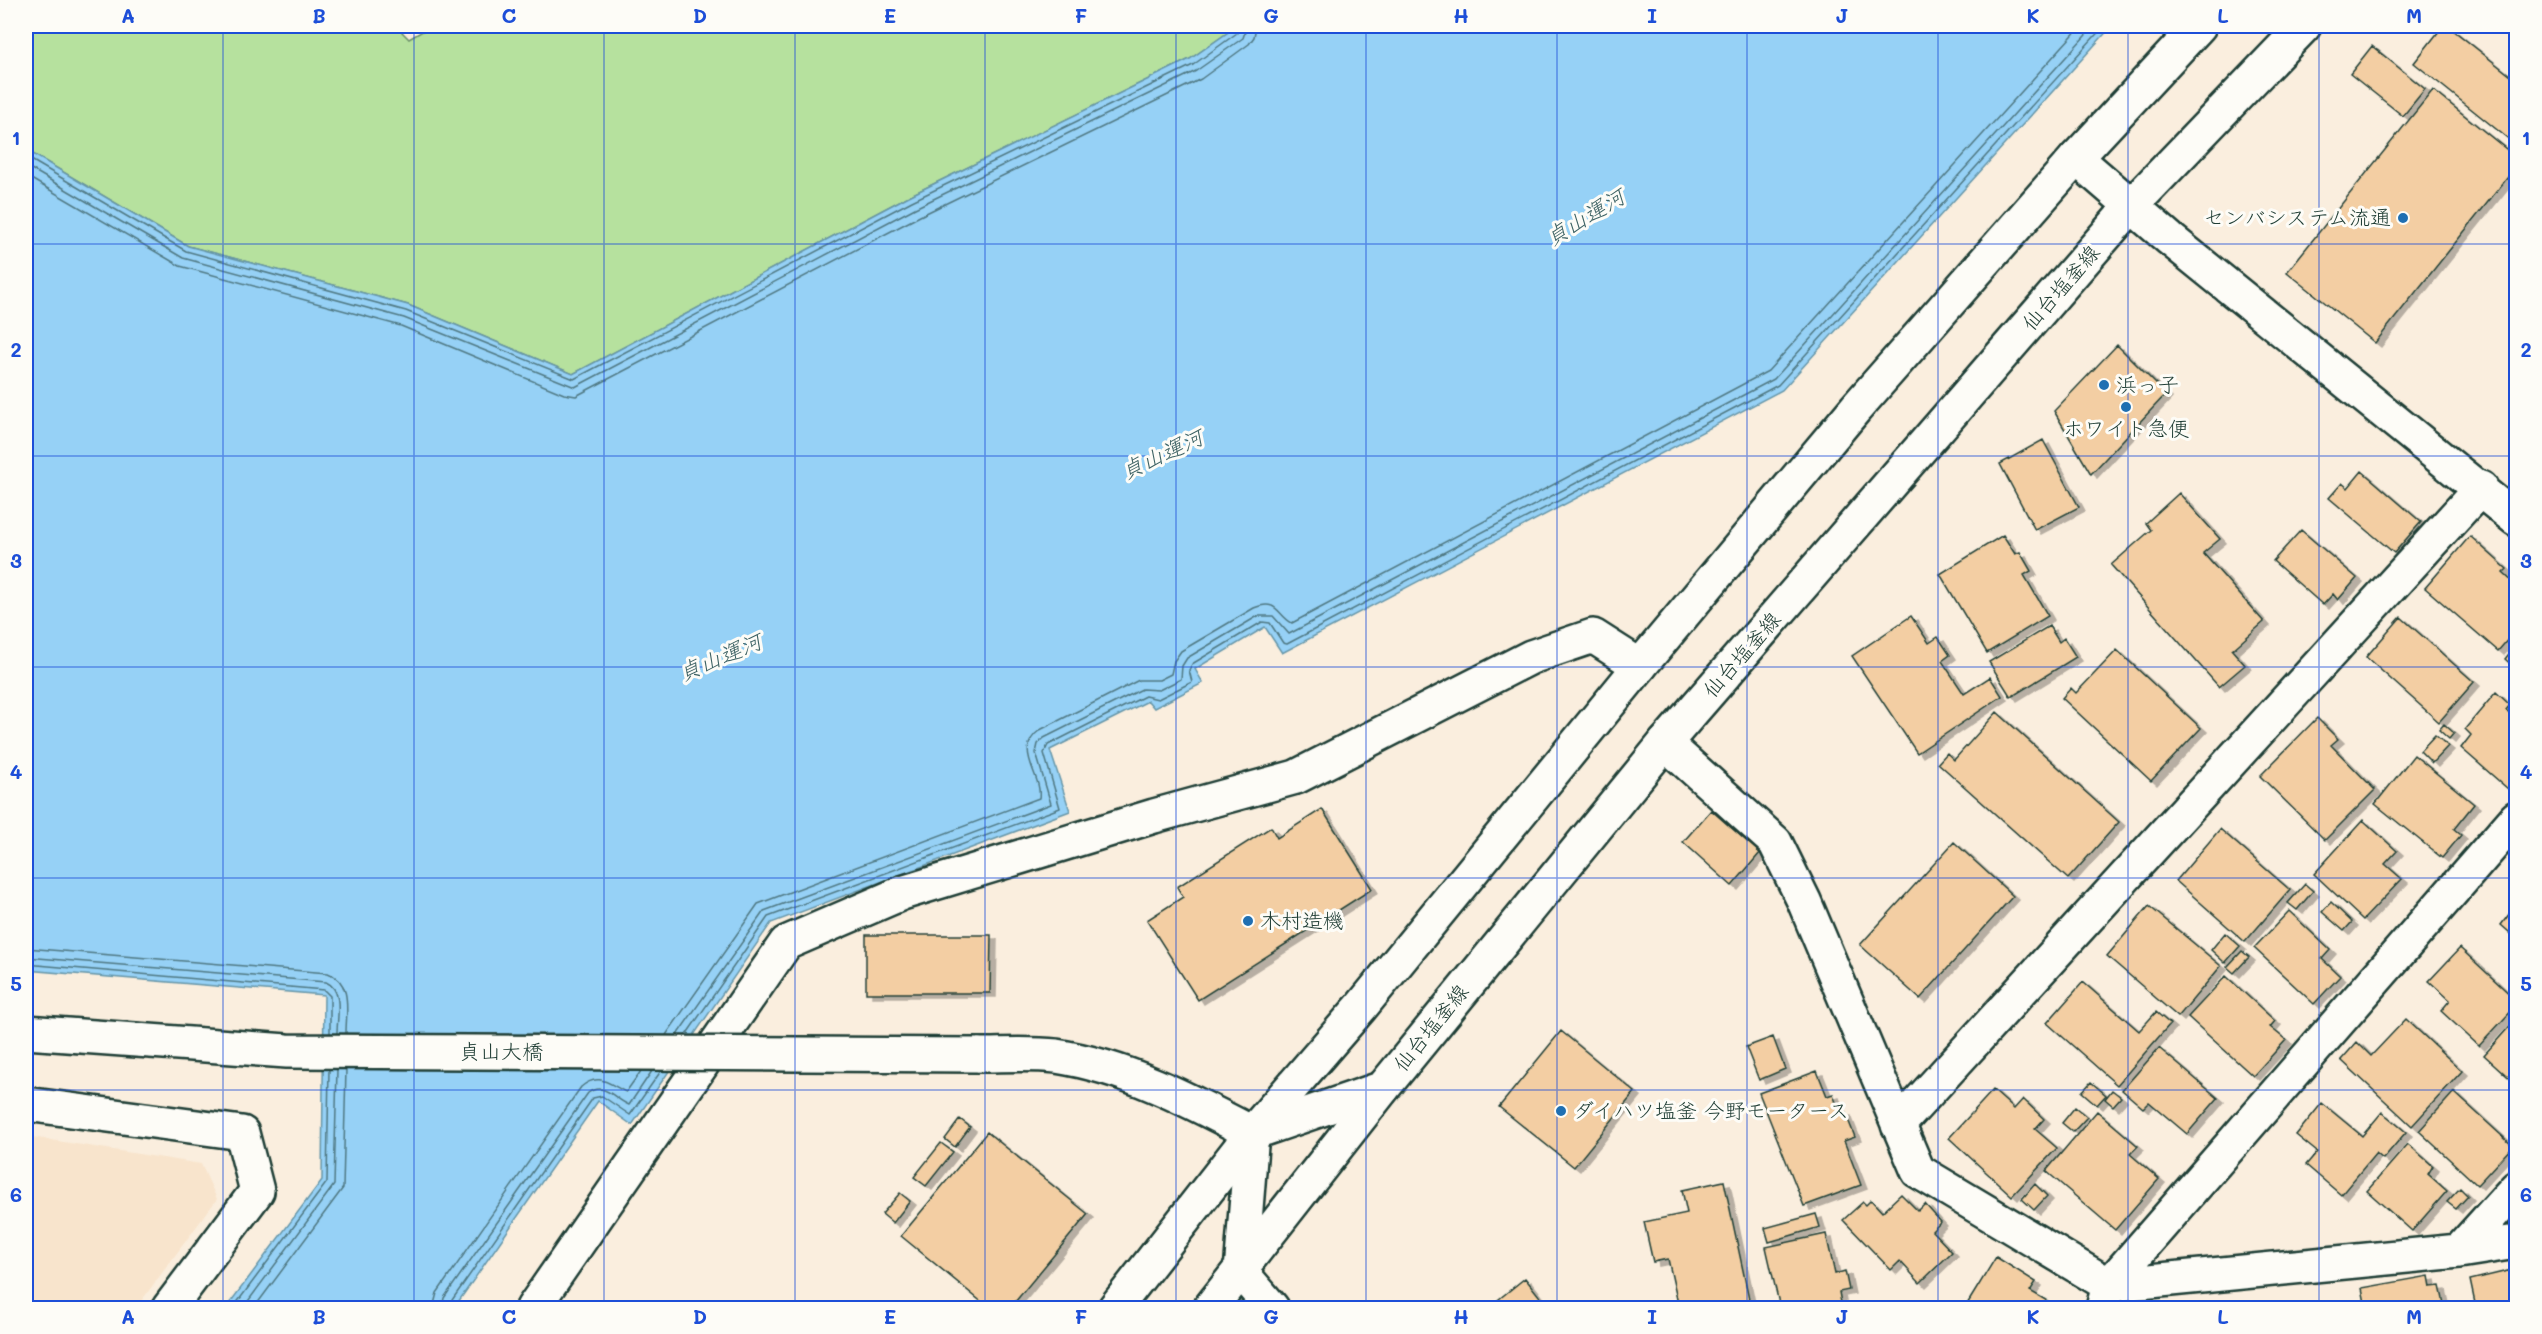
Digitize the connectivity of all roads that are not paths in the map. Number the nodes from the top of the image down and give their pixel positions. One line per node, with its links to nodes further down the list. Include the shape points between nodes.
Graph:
1 (2199, 26): 3 (street)
2 (2304, 26): 4 (street, 仙台塩釜線)
3 (2076, 158): 4 (street); 7 (street, via 1856,408)
4 (2132, 205): 5 (street); 8 (street, 仙台塩釜線)
5 (2481, 488): 6 (street); 13 (street)
6 (2517, 519)
7 (1640, 666): 14 (street, via 1361,1007); 21 (street, via 1593,636 1531,657 1296,777 902,892 786,943)
8 (1665, 743): 11 (street, 仙台塩釜線); 13 (street, via 1775,842 1804,901)
9 (2517, 818): 19 (street)
10 (26, 1032): 14 (street, 貞山大橋, bridge, via 287,1050 1055,1056 1159,1085)
11 (1383, 1088): 14 (street); 18 (street, 仙台塩釜線)
12 (26, 1104): 20 (street, via 242,1133 257,1191)
13 (1898, 1125): 19 (street, via 1918,1171)
14 (1252, 1133): 18 (street); 22 (street)
15 (2517, 1188): 17 (street)
16 (2517, 1242): 17 (street)
17 (2459, 1251): 19 (street)
18 (1241, 1272): 23 (street, 仙台塩釜線); 24 (street)
19 (2106, 1297)
20 (169, 1308)
21 (533, 1308)
22 (1115, 1308)
23 (1210, 1308)
24 (1272, 1308)

